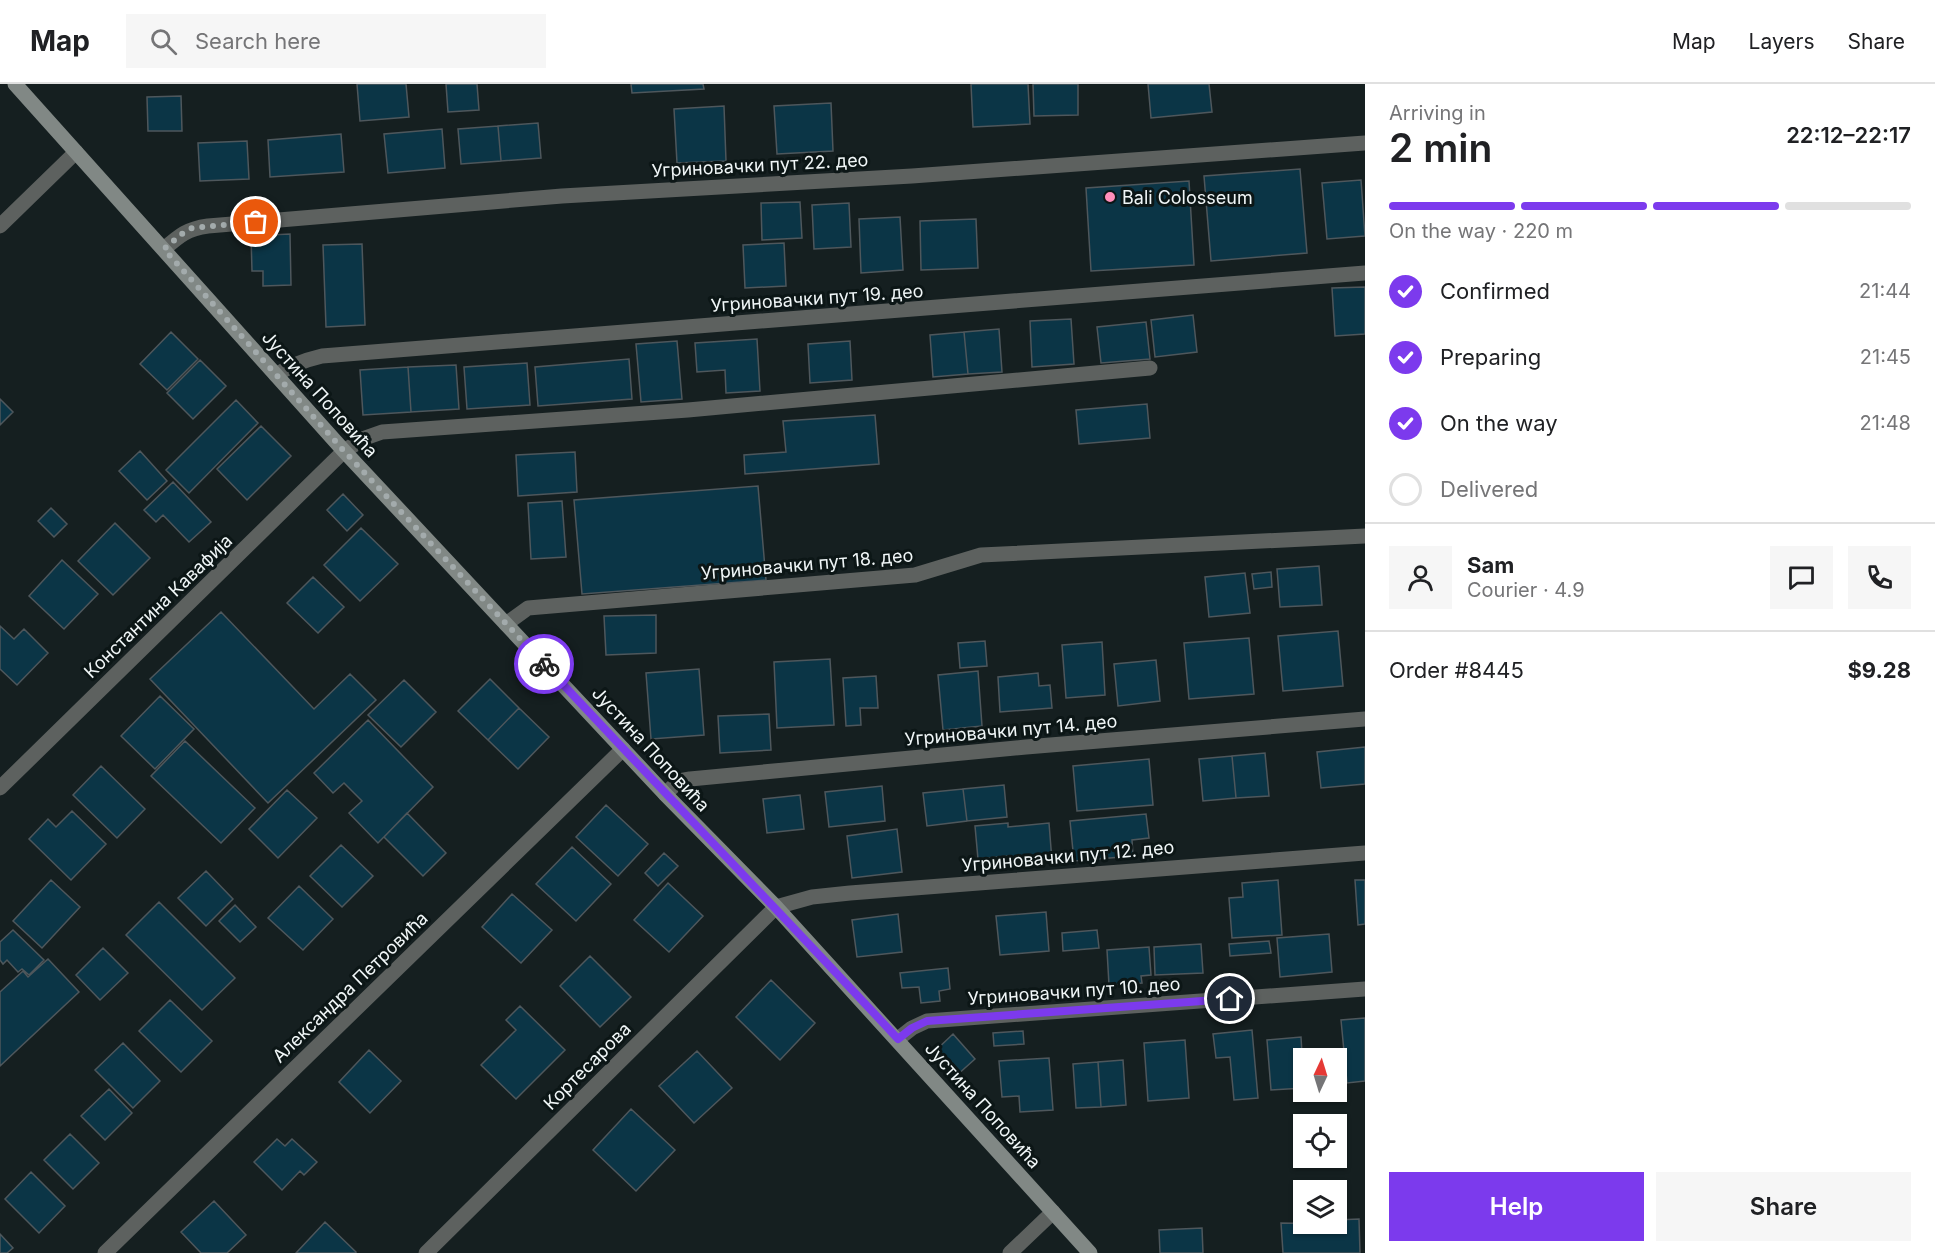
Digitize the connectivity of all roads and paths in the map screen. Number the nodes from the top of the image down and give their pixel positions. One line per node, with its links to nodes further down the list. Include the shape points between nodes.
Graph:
1 (20, 85): 3 (street, Јустина Поповића)
2 (1365, 143): 5 (street, Угриновачки пут 22. део, via 912,176 562,196 208,226 192,228)
3 (76, 152): 4 (street); 5 (street, Јустина Поповића)
4 (0, 226)
5 (164, 249): 8 (street, Јустина Поповића)
6 (1365, 273): 8 (street, Угриновачки пут 19. део, via 322,356 301,361)
7 (1150, 368): 9 (street, Константина Кавафија, via 699,409 382,432)
8 (276, 375): 9 (street, Јустина Поповића)
9 (344, 451): 11 (street, Јустина Поповића); 14 (street, Константина Кавафија)
10 (1365, 536): 11 (street, Угриновачки пут 18. део, via 981,555 915,576 528,608)
11 (506, 624): 13 (street, Јустина Поповића)
12 (1365, 719): 15 (street, Угриновачки пут 14. део, via 690,779 679,781)
13 (623, 749): 15 (street, Јустина Поповића); 21 (street, Александра Петровића)
14 (0, 788)
15 (665, 794): 17 (street, Јустина Поповића)
16 (1365, 853): 17 (street, Угриновачки пут 12. део, via 850,893 812,897)
17 (776, 907): 19 (street, Јустина Поповића); 22 (street, Кортесарова)
18 (1365, 990): 19 (street, Угриновачки пут 10. део, via 927,1021)
19 (898, 1039): 20 (street, Јустина Поповића)
20 (1053, 1212): 23 (street); 24 (street, Јустина Поповића)
21 (105, 1253)
22 (426, 1253)
23 (1010, 1253)
24 (1089, 1253)

